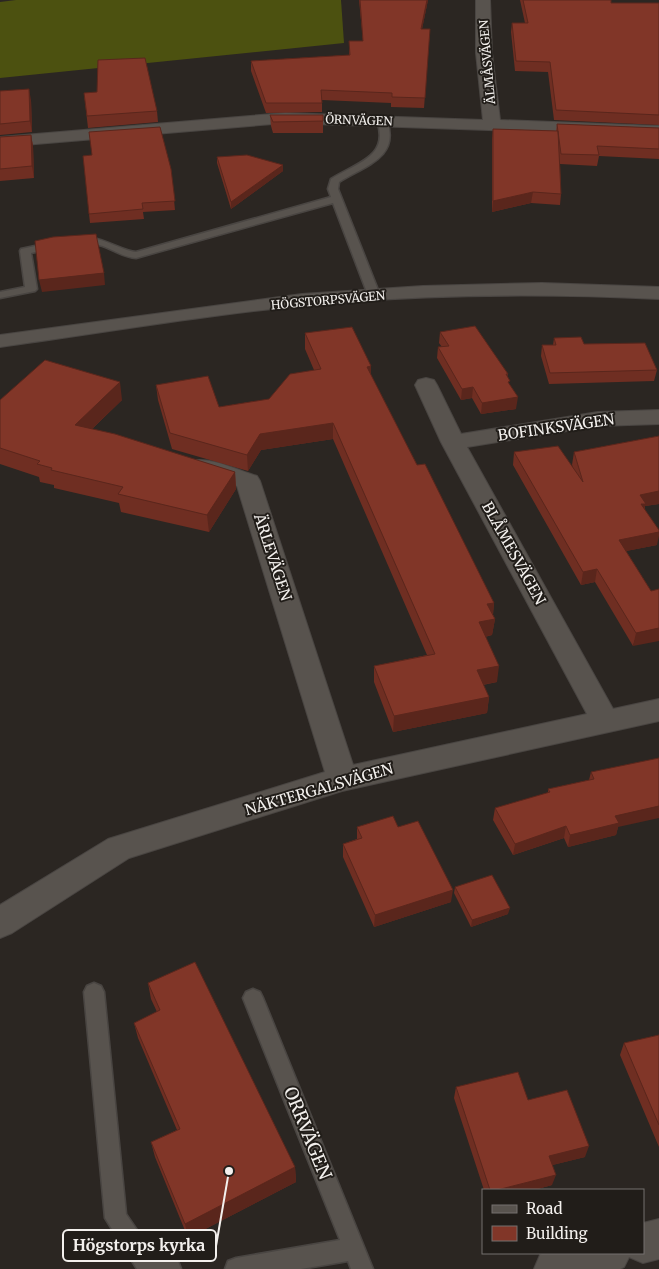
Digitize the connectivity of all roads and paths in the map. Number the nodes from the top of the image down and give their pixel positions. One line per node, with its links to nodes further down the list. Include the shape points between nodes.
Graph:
1 (483, 0): 3 (street, ÄLMÅSVÄGEN, via 484,53)
2 (382, 121): 3 (street, ÖRNVÄGEN); 5 (street, ÖRNVÄGEN, via 285,118); 6 (lane, via 387,138 385,148 375,158 334,181)
3 (492, 125): 4 (street, ÖRNVÄGEN)
4 (659, 131)
5 (0, 142)
6 (337, 199): 8 (lane, via 136,254 124,255 100,242 69,242 25,251 31,289); 9 (lane)
7 (659, 293): 9 (street, HÖGSTORPSVÄGEN, via 522,290)
8 (0, 295)
9 (374, 295): 10 (street, HÖGSTORPSVÄGEN, via 154,319)
10 (0, 341)
11 (426, 385): 13 (street, BLÅMESVÄGEN)
12 (659, 417): 13 (street, BOFINKSVÄGEN, via 598,419)
13 (453, 442): 16 (street, BLÅMESVÄGEN)
14 (175, 459): 17 (street, ÄRLEVÄGEN, via 248,481)
15 (659, 710): 16 (street, NÄKTERGALSVÄGEN)
16 (605, 720): 17 (street, NÄKTERGALSVÄGEN)
17 (342, 779): 18 (street, NÄKTERGALSVÄGEN, via 119,848)
18 (0, 923)
19 (94, 992): 25 (lane, via 116,1218 145,1261)
20 (253, 998): 24 (lane, ORRVÄGEN)
21 (659, 1239): 22 (street)
22 (644, 1244)
23 (606, 1254): 27 (street)
24 (358, 1259): 26 (lane)
25 (170, 1269)
26 (236, 1269)
27 (554, 1269)

